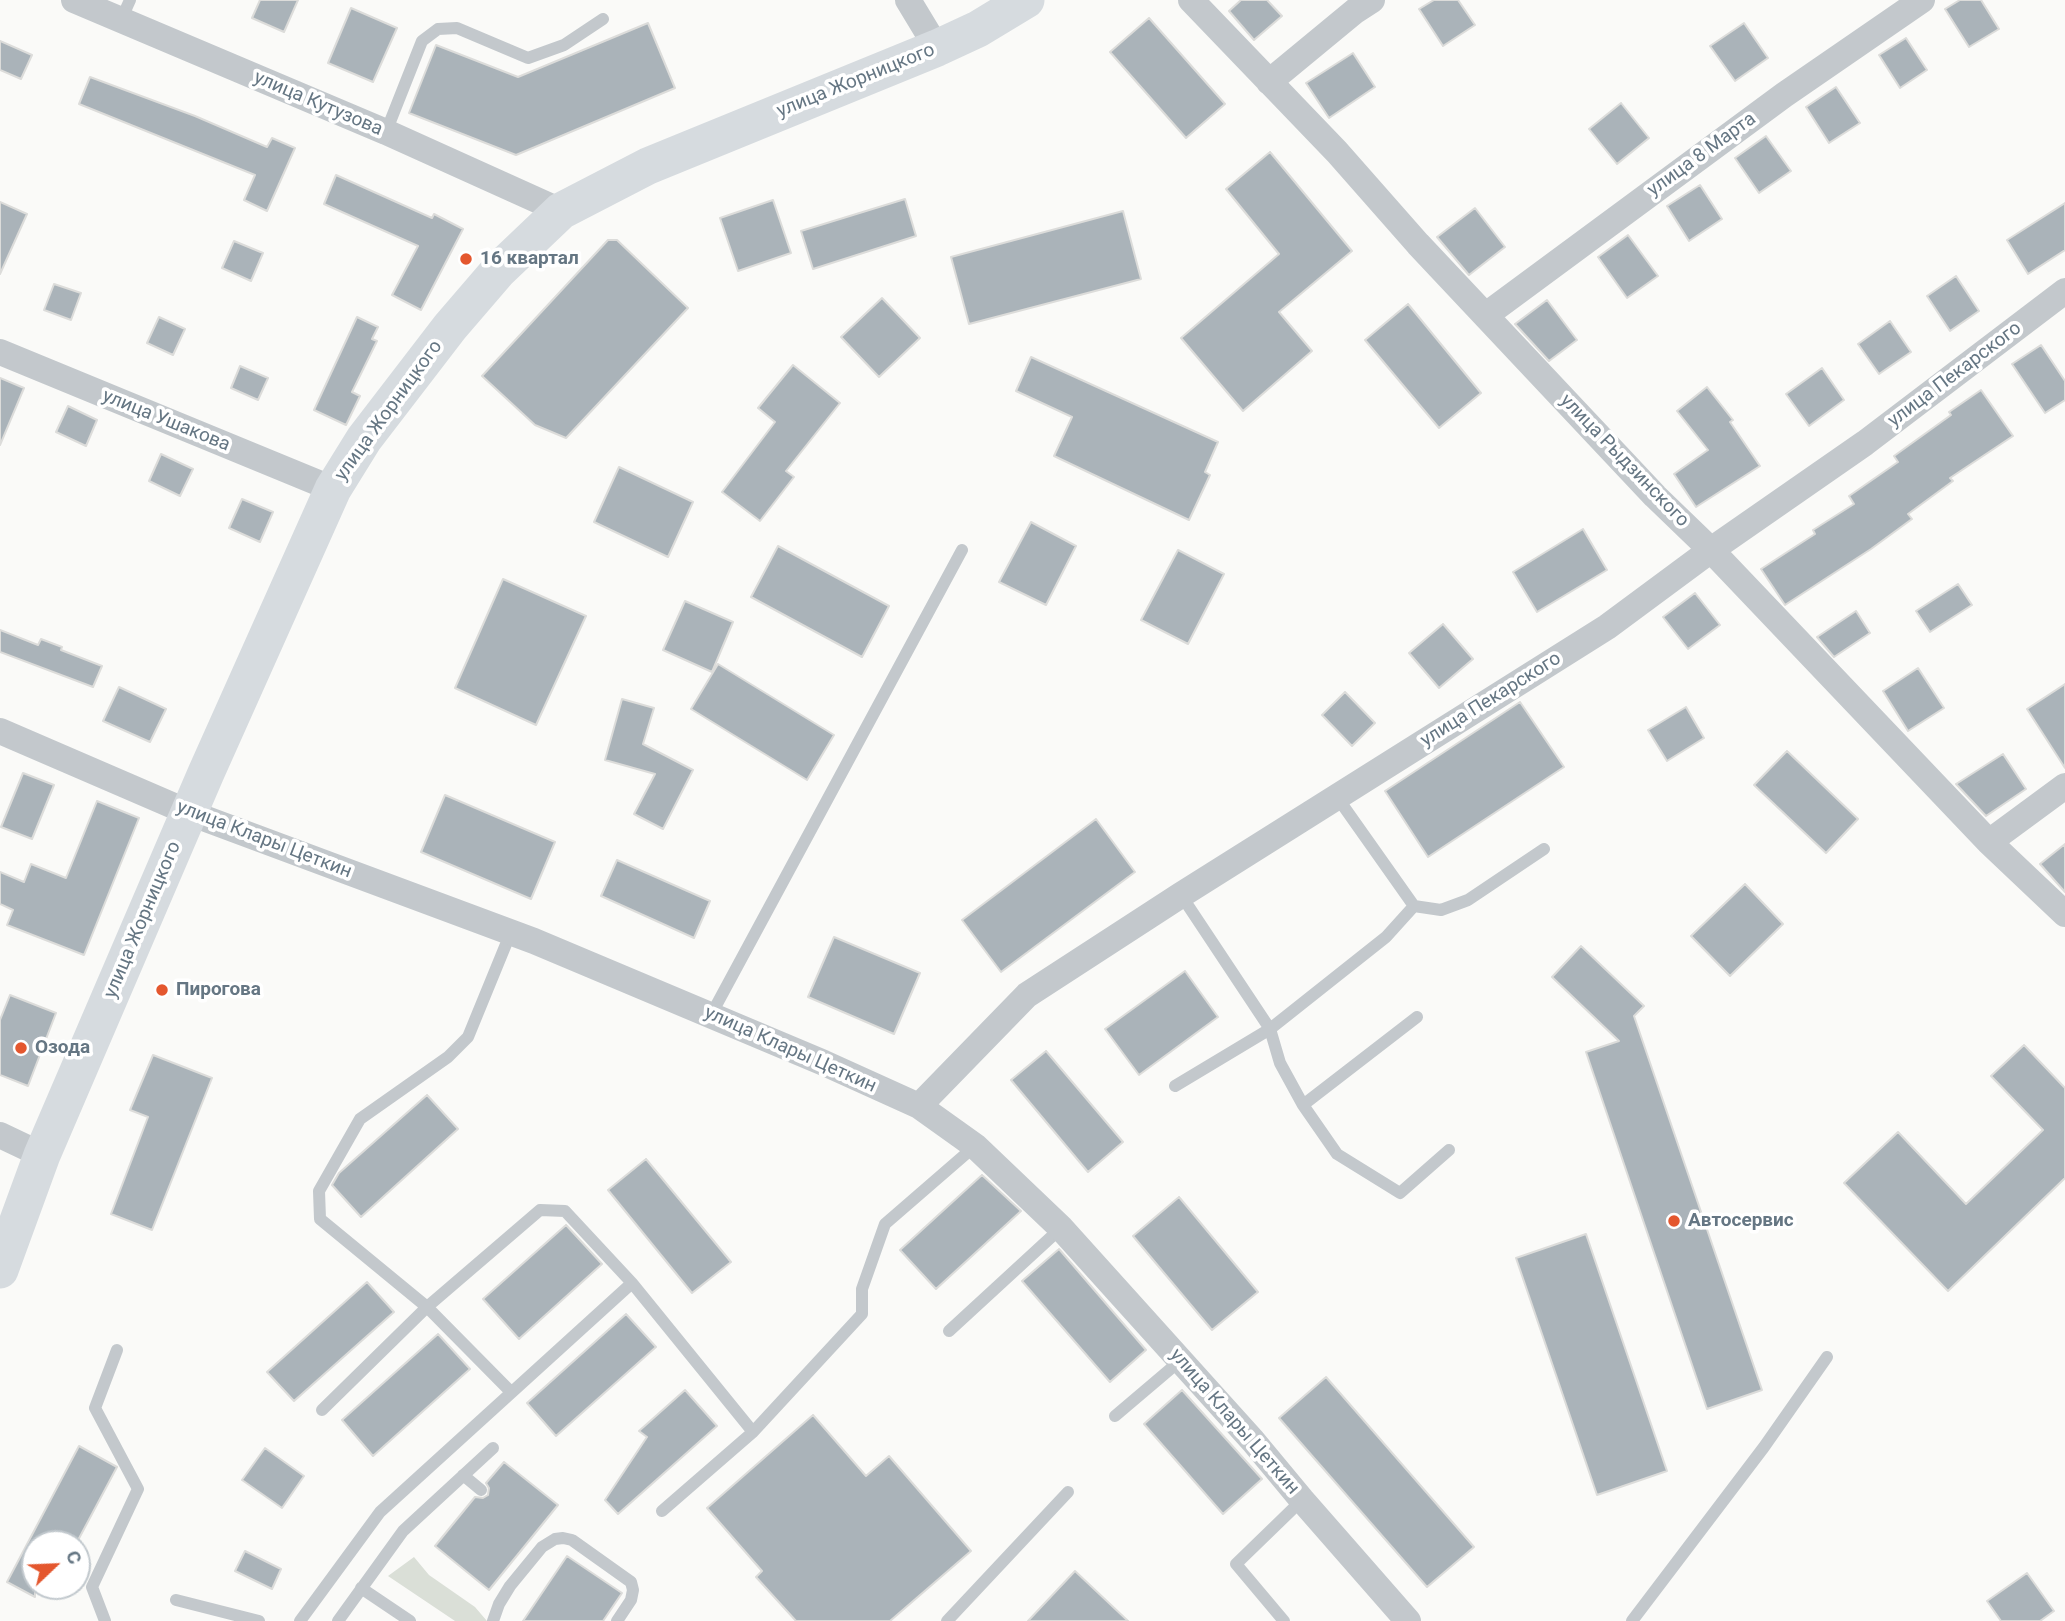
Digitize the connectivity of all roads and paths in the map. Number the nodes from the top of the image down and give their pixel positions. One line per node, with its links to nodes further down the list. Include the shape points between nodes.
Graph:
1 (74, 0): 7 (street, улица Кутузова)
2 (908, 0): 9 (street)
3 (1026, 0): 9 (main road, улица Жорницкого)
4 (1191, 0): 10 (street, улица Рыдзинского)
5 (1372, 0): 10 (street)
6 (1922, 0): 14 (street, улица 8 Марта, via 1784,95)
7 (125, 10): 11 (street, улица Кутузова)
8 (603, 19): 11 (lane, via 564,45 528,58 457,28 438,29 422,41)
9 (937, 48): 12 (main road, улица Жорницкого, via 648,166)
10 (1269, 82): 14 (street, улица Рыдзинского)
11 (386, 132): 12 (street, улица Кутузова)
12 (561, 211): 16 (main road, улица Жорницкого, via 499,270 450,327 364,439)
13 (2065, 291): 18 (street, улица Пекарского, via 1865,443)
14 (1486, 314): 18 (street, улица Рыдзинского)
15 (0, 352): 16 (street, улица Ушакова)
16 (333, 489): 22 (main road, улица Жорницкого)
17 (962, 550): 29 (lane)
18 (1711, 550): 21 (street, улица Пекарского, via 1607,627); 23 (street, улица Рыдзинского)
19 (0, 732): 22 (street, улица Клары Цеткин)
20 (2065, 786): 23 (street)
21 (1338, 797): 25 (street, улица Пекарского); 26 (lane)
22 (190, 813): 28 (street, улица Клары Цеткин); 38 (main road, улица Жорницкого)
23 (1989, 842): 27 (street, улица Рыдзинского)
24 (1544, 849): 26 (lane, via 1468,900 1441,910)
25 (1181, 895): 31 (lane); 34 (street, улица Пекарского, via 1027,995)
26 (1414, 906): 31 (lane, via 1386,937)
27 (2065, 914)
28 (511, 932): 29 (street, улица Клары Цеткин); 42 (lane, via 468,1037 448,1057 360,1119 319,1191 320,1219)
29 (711, 1015): 34 (street, улица Клары Цеткин)
30 (1417, 1017): 33 (lane)
31 (1270, 1029): 32 (lane); 33 (lane, via 1280,1063)
32 (1175, 1086)
33 (1303, 1104): 37 (lane, via 1338,1154 1400,1193)
34 (919, 1106): 36 (street, улица Клары Цеткин)
35 (0, 1135): 38 (street)
36 (975, 1146): 39 (street, улица Клары Цеткин); 50 (lane, via 885,1224 862,1289 862,1314)
37 (1449, 1150)
38 (42, 1155): 40 (main road, улица Жорницкого)
39 (1060, 1228): 43 (lane); 46 (street, улица Клары Цеткин)
40 (0, 1270)
41 (632, 1283): 42 (lane, via 565,1211 540,1210); 47 (lane); 50 (lane)
42 (427, 1307): 47 (lane); 48 (lane)
43 (949, 1331)
44 (117, 1350): 59 (lane, via 95,1408 138,1489 92,1587)
45 (1827, 1357): 69 (lane)
46 (1181, 1360): 49 (lane); 55 (street, улица Клары Цеткин)
47 (510, 1392): 61 (lane, via 380,1512)
48 (322, 1410)
49 (1115, 1416)
50 (753, 1432): 56 (lane)
51 (494, 1448): 52 (lane)
52 (463, 1475): 53 (lane); 57 (lane, via 402,1531)
53 (481, 1490)
54 (1068, 1492): 66 (lane)
55 (1302, 1500): 67 (lane, via 1236,1564); 68 (street, улица Клары Цеткин)
56 (662, 1511)
57 (361, 1588): 62 (lane); 63 (lane)
58 (176, 1600): 60 (lane)
59 (105, 1621)
60 (259, 1621)
61 (300, 1621)
62 (338, 1621)
63 (410, 1621)
64 (493, 1621): 65 (lane, via 510,1586 542,1546 563,1538 631,1581 631,1600)
65 (617, 1621)
66 (947, 1621)
67 (1284, 1621)
68 (1408, 1621)
69 (1632, 1621)

